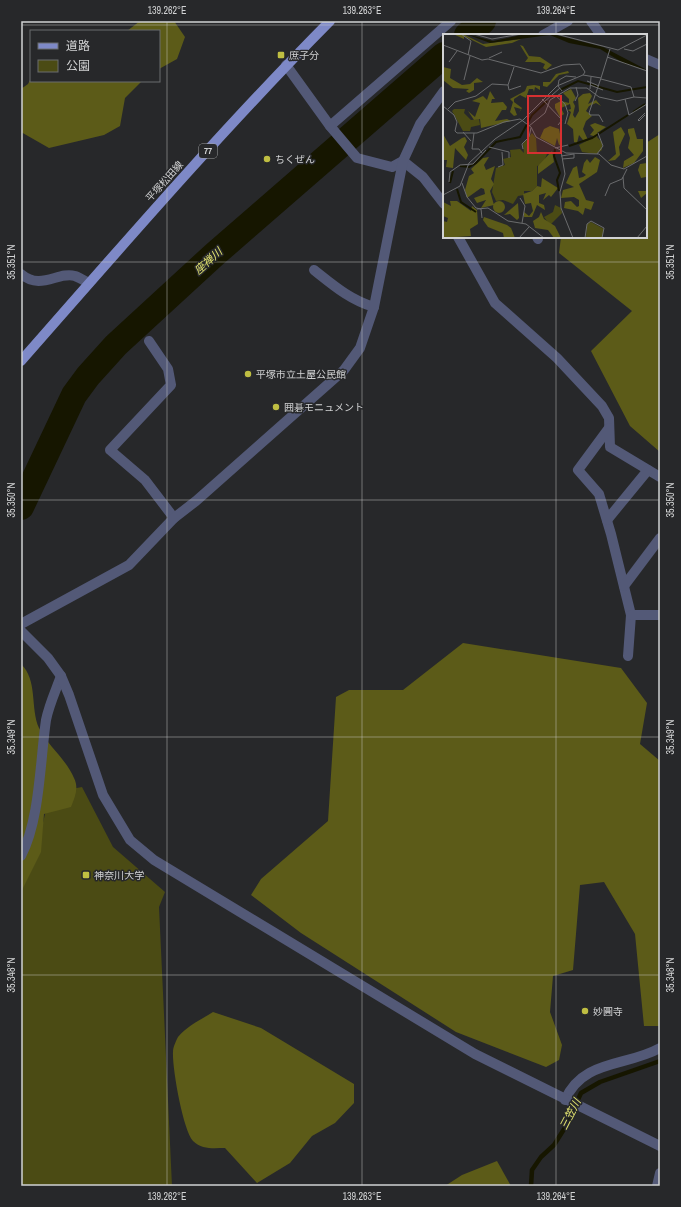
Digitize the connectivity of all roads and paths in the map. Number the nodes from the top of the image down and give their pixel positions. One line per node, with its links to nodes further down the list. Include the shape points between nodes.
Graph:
1 (330, 21): 8 (main road, 平塚松田線 / 77)
2 (450, 21): 11 (street)
3 (568, 21): 5 (street)
4 (591, 21): 6 (street)
5 (545, 34)
6 (600, 34)
7 (647, 59): 9 (street)
8 (286, 65): 11 (street); 17 (main road, 平塚松田線 / 77)
9 (660, 65)
10 (443, 92): 12 (street, via 420,124)
11 (331, 128): 12 (street, via 361,160 392,167)
12 (403, 161): 13 (street, via 423,177); 18 (street)
13 (443, 203)
14 (459, 238): 21 (street, via 495,303 557,358 602,406 609,418)
15 (314, 270): 18 (street, via 348,296)
16 (21, 274): 17 (street, via 27,279 38,281 74,276)
17 (89, 283): 20 (main road, 平塚松田線 / 77)
18 (374, 307): 24 (street, via 360,348 344,370)
19 (149, 341): 24 (street, via 168,369 171,385 110,450 145,480)
20 (21, 361)
21 (609, 428): 22 (street, via 610,447); 25 (street, via 578,470 599,494)
22 (648, 470): 23 (street); 25 (street)
23 (660, 477)
24 (174, 518): 30 (street, via 129,565)
25 (607, 520): 27 (street)
26 (660, 538): 27 (street)
27 (624, 586): 28 (street)
28 (631, 615): 29 (street); 32 (street)
29 (660, 615)
30 (21, 624)
31 (21, 631): 33 (street, via 48,658)
32 (628, 656)
33 (61, 676): 34 (street, via 47,718 35,805 27,844); 36 (street, via 103,795 130,840 154,860 297,948 475,1054)
34 (21, 856)
35 (660, 1048): 36 (street, via 584,1075 569,1091)
36 (565, 1100): 37 (street)
37 (660, 1146)
38 (660, 1173): 39 (street)
39 (657, 1186)

